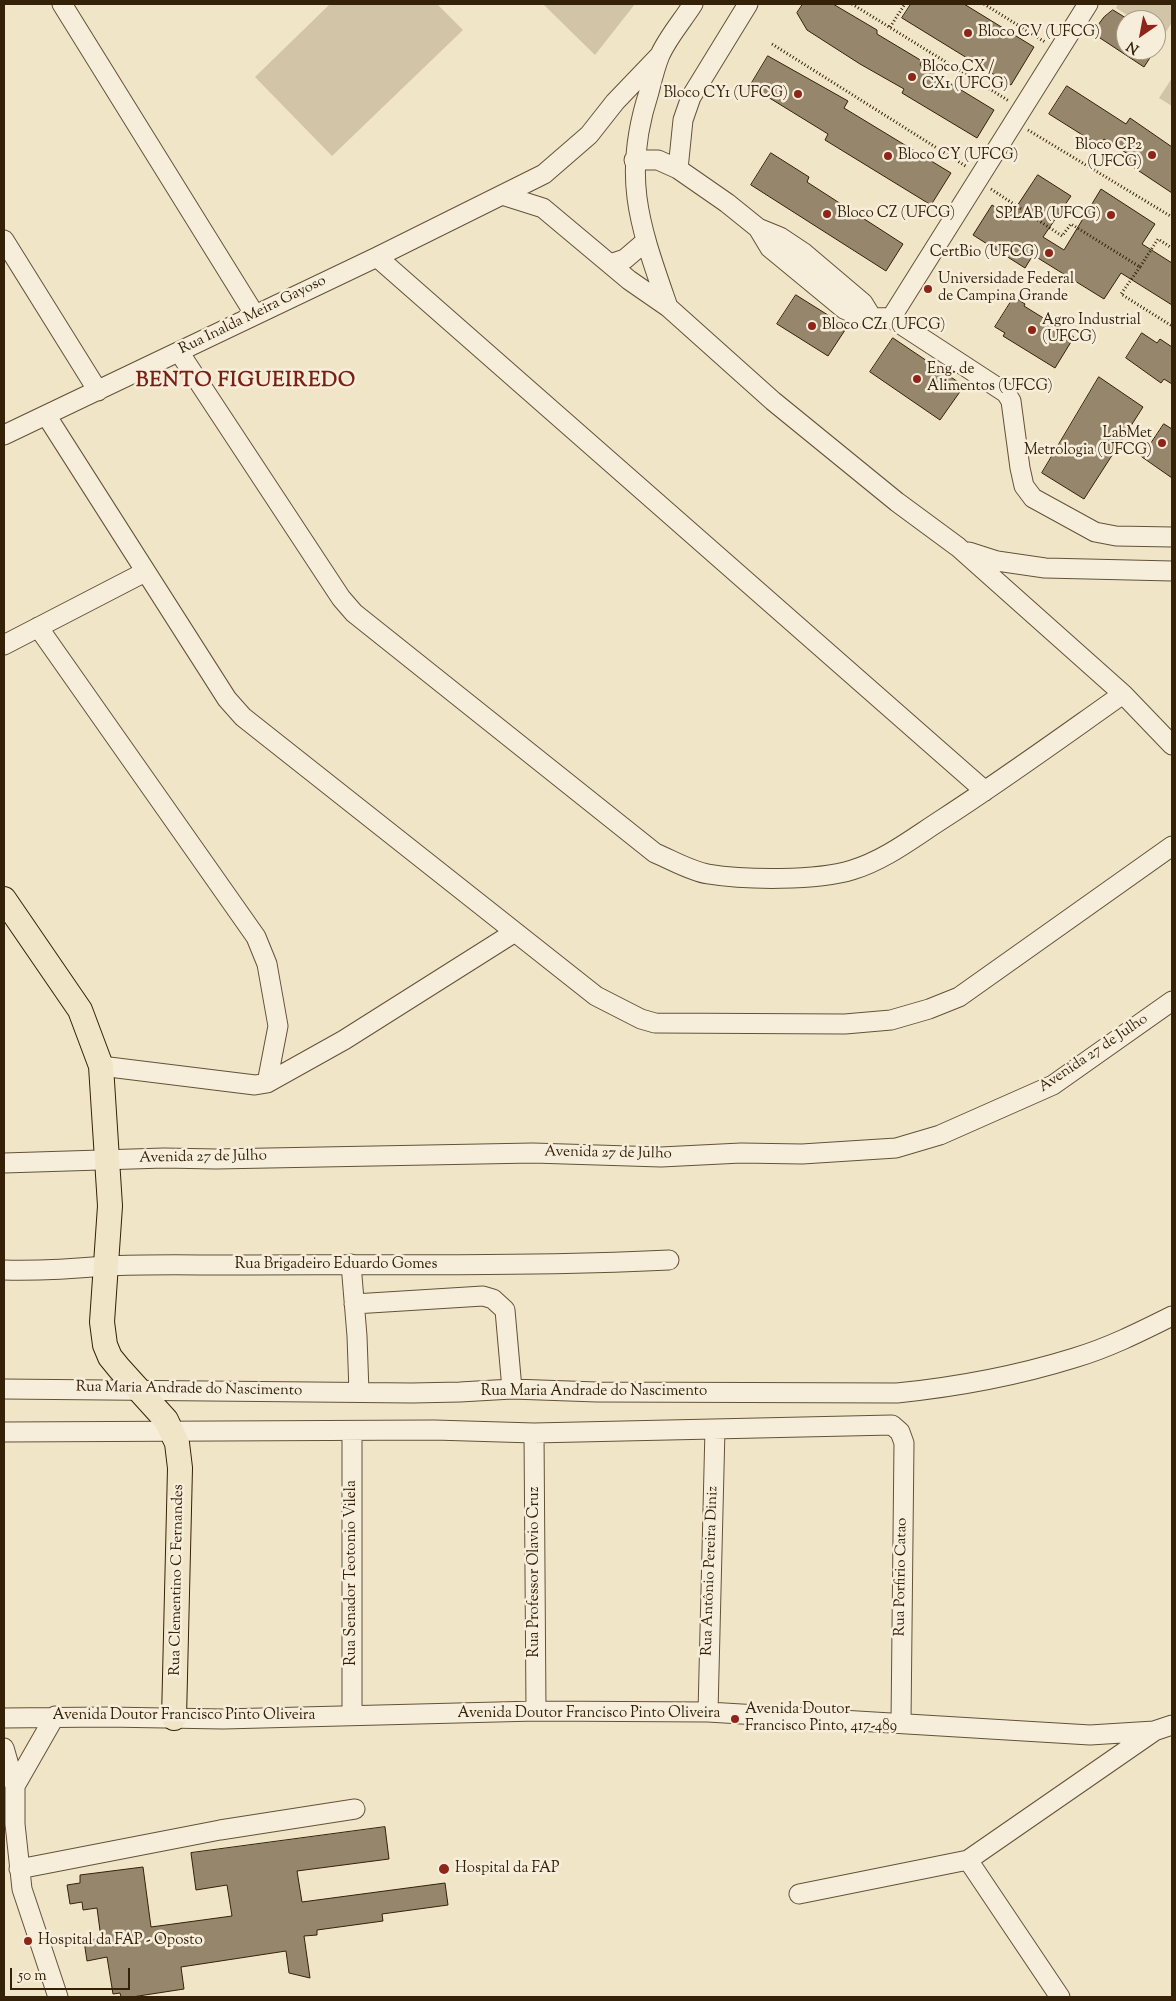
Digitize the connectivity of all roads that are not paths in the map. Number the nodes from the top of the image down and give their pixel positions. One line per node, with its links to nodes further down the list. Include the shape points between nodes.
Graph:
1 (62, 4): 18 (street)
2 (693, 4): 5 (street)
3 (748, 4): 9 (street, via 691,97 683,120)
4 (1088, 4): 19 (street)
5 (660, 55): 6 (street, Rua Inalda Meira Gayoso); 7 (street)
6 (615, 102): 7 (street, via 626,104); 10 (street, Rua Inalda Meira Gayoso, via 589,135)
7 (640, 118): 8 (street)
8 (634, 160): 9 (street, via 658,160); 14 (street, via 634,183)
9 (678, 168): 19 (street, via 758,228 770,248 844,309 862,317)
10 (544, 174): 11 (street, Rua Inalda Meira Gayoso); 12 (street)
11 (502, 195): 12 (street); 15 (street, Rua Inalda Meira Gayoso)
12 (543, 208): 16 (street)
13 (4, 240): 21 (street)
14 (646, 241): 16 (street, via 625,259); 17 (street)
15 (378, 256): 18 (street, Rua Inalda Meira Gayoso); 32 (street)
16 (610, 264): 17 (street)
17 (668, 307): 25 (street, via 773,402)
18 (256, 315): 20 (street, Rua Inalda Meira Gayoso)
19 (891, 318): 24 (street, via 1006,393 1011,401 1024,486 1032,498 1095,532 1116,536)
20 (178, 352): 21 (street, Rua Inalda Meira Gayoso); 32 (street, via 354,613 655,853 707,874 784,878 829,875 852,870 888,854)
21 (98, 391): 22 (street, Rua Inalda Meira Gayoso)
22 (46, 415): 23 (street, Rua Inalda Meira Gayoso); 27 (street)
23 (4, 435)
24 (1172, 537)
25 (958, 547): 26 (street, via 977,556 1045,568); 30 (street)
26 (1172, 571)
27 (145, 572): 28 (street); 35 (street, via 227,699 243,717)
28 (38, 627): 29 (street); 38 (street, via 256,937 267,964 278,1026)
29 (4, 645)
30 (1123, 694): 31 (street); 32 (street)
31 (1172, 745)
32 (985, 791)
33 (1172, 846): 35 (street, via 959,997 929,1010 891,1020 845,1024 655,1023 596,996)
34 (4, 899): 37 (main road, via 80,1010)
35 (516, 932): 38 (street, via 344,1040)
36 (1172, 1001): 39 (street, Avenida 27 de Julho, via 1053,1085 940,1135 896,1148 661,1157 533,1153)
37 (101, 1066): 38 (street, via 255,1085); 39 (main road)
38 (267, 1083)
39 (106, 1160): 40 (street, Avenida 27 de Julho); 43 (main road, via 110,1206)
40 (4, 1163)
41 (669, 1260): 42 (street, Rua Brigadeiro Eduardo Gomes)
42 (351, 1264): 43 (street, Rua Brigadeiro Eduardo Gomes); 45 (street)
43 (106, 1266): 44 (street, Rua Brigadeiro Eduardo Gomes, via 51,1271); 50 (main road, via 102,1322 105,1345 110,1357)
44 (4, 1270)
45 (354, 1304): 48 (street, via 483,1296 493,1299 505,1310); 49 (street)
46 (1172, 1316): 48 (street, Rua Maria Andrade do Nascimento, via 1075,1358 993,1379 924,1390 872,1394 597,1392)
47 (4, 1388): 50 (street, Rua Maria Andrade do Nascimento)
48 (512, 1388): 49 (street, Rua Maria Andrade do Nascimento, via 460,1392)
49 (358, 1392): 50 (street, Rua Maria Andrade do Nascimento)
50 (145, 1397): 54 (main road)
51 (715, 1429): 55 (street); 57 (street, Rua Antônio Pereira Diniz); 62 (street, Rua Porfirio Catao, via 892,1425 900,1432 904,1443)
52 (352, 1431): 54 (street); 55 (street); 58 (street, Rua Senador Teotonio Vilela)
53 (4, 1432): 54 (street)
54 (172, 1433): 61 (main road, Rua Clementino C Fernandes, via 180,1468)
55 (534, 1433): 56 (street, Rua Professor Olavio Cruz)
56 (536, 1711): 57 (street, Avenida Doutor Francisco Pinto Oliveira); 58 (street, Avenida Doutor Francisco Pinto Oliveira)
57 (708, 1712): 62 (street, Avenida Doutor Francisco Pinto Oliveira)
58 (352, 1715): 61 (street, Avenida Doutor Francisco Pinto Oliveira)
59 (55, 1716): 60 (street, Avenida Doutor Francisco Pinto Oliveira); 61 (street, Avenida Doutor Francisco Pinto Oliveira); 66 (street)
60 (4, 1718)
61 (174, 1718)
62 (901, 1722): 64 (street, Avenida Doutor Francisco Pinto Oliveira, via 1090,1735)
63 (1172, 1725): 64 (street, Avenida Doutor Francisco Pinto Oliveira)
64 (1154, 1731): 68 (street)
65 (4, 1748): 66 (street)
66 (14, 1786): 69 (street)
67 (355, 1808): 69 (street)
68 (968, 1860): 70 (street); 72 (street)
69 (19, 1868): 71 (street, via 22,1889)
70 (799, 1894)
71 (58, 1997)
72 (1060, 1997)

